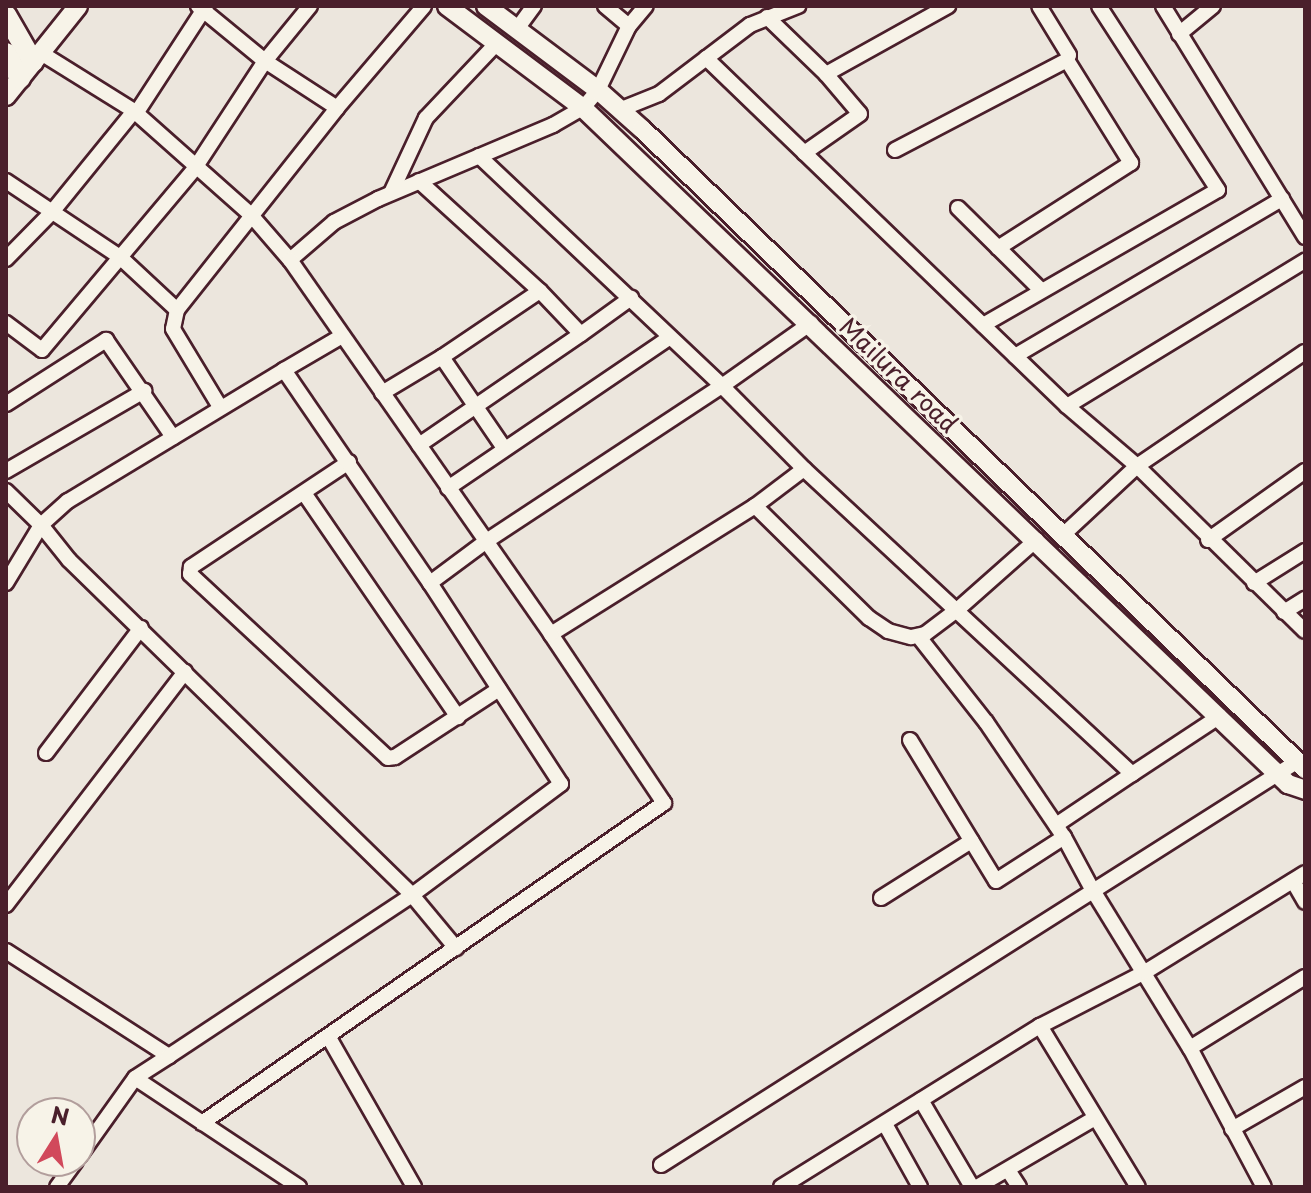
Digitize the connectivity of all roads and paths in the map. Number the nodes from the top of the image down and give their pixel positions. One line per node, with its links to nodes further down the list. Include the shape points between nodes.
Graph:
1 (77, 6): 27 (street)
2 (310, 6): 26 (street)
3 (401, 6): 16 (street)
4 (447, 6): 22 (street, Mailura road)
5 (486, 6): 20 (street, Mailura road)
6 (534, 6): 20 (street)
7 (605, 6): 19 (street)
8 (646, 6): 19 (street)
9 (948, 6): 28 (street)
10 (1039, 6): 25 (street, via 1069,55)
11 (1099, 6): 52 (street, via 1218,190)
12 (1163, 6): 21 (street)
13 (1213, 6): 21 (street)
14 (202, 7): 26 (street); 34 (street)
15 (791, 7): 18 (street)
16 (420, 12): 31 (street)
17 (6, 15): 27 (main road)
18 (767, 17): 24 (street); 28 (street)
19 (629, 26): 29 (street)
20 (517, 29): 29 (street, Mailura road)
21 (1179, 34): 42 (street)
22 (496, 44): 32 (street, Mailura road); 41 (street, via 426,118)
23 (6, 53): 27 (main road)
24 (706, 58): 33 (street, via 659,94); 36 (street)
25 (1067, 60): 35 (street); 47 (street, via 1131,163)
26 (265, 61): 31 (street); 38 (street)
27 (31, 64): 30 (street); 34 (street)
28 (826, 74): 36 (street, via 860,116)
29 (598, 90): 32 (street); 33 (street, Mailura road)
30 (6, 96)
31 (337, 108): 45 (street)
32 (583, 108): 37 (street); 57 (street, Mailura road)
33 (619, 110): 86 (street, Mailura road)
34 (134, 111): 38 (street); 44 (street)
35 (895, 150)
36 (804, 153): 58 (street)
37 (479, 156): 40 (street); 54 (street)
38 (195, 168): 45 (street); 48 (street)
39 (6, 181): 44 (street)
40 (419, 181): 41 (street); 53 (street)
41 (391, 193): 50 (street, via 334,222)
42 (1282, 199): 46 (street); 63 (street)
43 (958, 208): 47 (street)
44 (52, 212): 48 (street); 49 (street)
45 (251, 215): 50 (street); 55 (street)
46 (1305, 237)
47 (998, 248): 52 (street)
48 (120, 257): 55 (street); 56 (street, via 42,350)
49 (6, 259)
50 (290, 260): 60 (street)
51 (1305, 261): 71 (street)
52 (1041, 290): 58 (street)
53 (540, 291): 59 (street); 64 (street)
54 (631, 298): 59 (street); 61 (street)
55 (177, 310): 72 (street, via 173,329)
56 (6, 323)
57 (811, 323): 66 (street); 87 (street, Mailura road)
58 (983, 325): 63 (street)
59 (581, 334): 70 (street)
60 (342, 336): 65 (street); 68 (street)
61 (669, 338): 66 (street); 75 (street)
62 (1305, 352): 77 (street)
63 (1015, 356): 71 (street)
64 (442, 357): 68 (street); 70 (street)
65 (284, 370): 72 (street); 76 (street)
66 (722, 386): 78 (street); 89 (street)
67 (144, 391): 69 (street, via 105,340); 73 (street); 79 (street)
68 (382, 393): 74 (street)
69 (6, 404)
70 (475, 406): 74 (street); 75 (street)
71 (1067, 406): 77 (street)
72 (220, 407): 73 (street)
73 (173, 437): 85 (street, via 77,494)
74 (419, 445): 81 (street)
75 (504, 448): 81 (street)
76 (349, 462): 83 (street); 92 (street)
77 (1137, 466): 86 (street); 88 (street)
78 (804, 469): 84 (street); 95 (street)
79 (6, 471)
80 (1305, 471): 88 (street)
81 (448, 488): 89 (street)
82 (6, 491): 85 (street)
83 (304, 493): 104 (street); 104 (street, via 191,567 190,574 388,758)
84 (755, 506): 99 (street); 100 (street, via 869,618 888,631)
85 (41, 525): 91 (street); 97 (street, via 69,560)
86 (1063, 535): 107 (street, Mailura road)
87 (1036, 540): 95 (street); 103 (street, Mailura road)
88 (1208, 540): 93 (street)
89 (485, 542): 92 (street); 99 (street)
90 (1305, 551): 93 (street)
91 (6, 583)
92 (430, 583): 102 (street)
93 (1254, 583): 96 (street)
94 (1305, 599): 96 (street)
95 (957, 610): 100 (street); 108 (street)
96 (1284, 612): 98 (street)
97 (141, 628): 101 (street); 106 (street)
98 (1305, 631)
99 (551, 634): 119 (street, via 664,803)
100 (919, 637): 111 (street, via 986,722)
101 (185, 672): 115 (street); 118 (street)
102 (499, 689): 104 (street); 115 (street, via 561,784)
103 (1220, 716): 108 (street); 109 (street, Mailura road)
104 (458, 717)
105 (910, 740): 112 (street)
106 (46, 753)
107 (1302, 765): 109 (street)
108 (1132, 774): 111 (street)
109 (1280, 775): 110 (street, Mailura road); 114 (street)
110 (1305, 790)
111 (1060, 831): 112 (street, via 996,881); 114 (street)
112 (971, 841): 116 (street)
113 (1299, 877): 117 (street); 121 (street)
114 (1092, 889): 121 (street); 135 (street)
115 (412, 895): 119 (street); 126 (street)
116 (881, 898)
117 (1305, 902)
118 (6, 905)
119 (456, 948): 124 (street)
120 (6, 951): 126 (street)
121 (1145, 972): 123 (street); 125 (street)
122 (1305, 977): 125 (street)
123 (1040, 1026): 129 (street); 130 (street)
124 (328, 1036): 131 (street); 138 (street)
125 (1190, 1048): 133 (street)
126 (169, 1056): 127 (street)
127 (135, 1078): 131 (street); 134 (street)
128 (1305, 1087): 133 (street)
129 (921, 1100): 132 (street); 141 (street)
130 (1095, 1118): 136 (street); 143 (street)
131 (202, 1123): 137 (street)
132 (885, 1124): 139 (street); 140 (street)
133 (1232, 1129): 144 (street)
134 (96, 1133)
135 (661, 1165)
136 (1008, 1170): 141 (street); 142 (street)
137 (299, 1187)
138 (414, 1187)
139 (781, 1187)
140 (920, 1187)
141 (975, 1187)
142 (1019, 1187)
143 (1138, 1187)
144 (1264, 1187)

